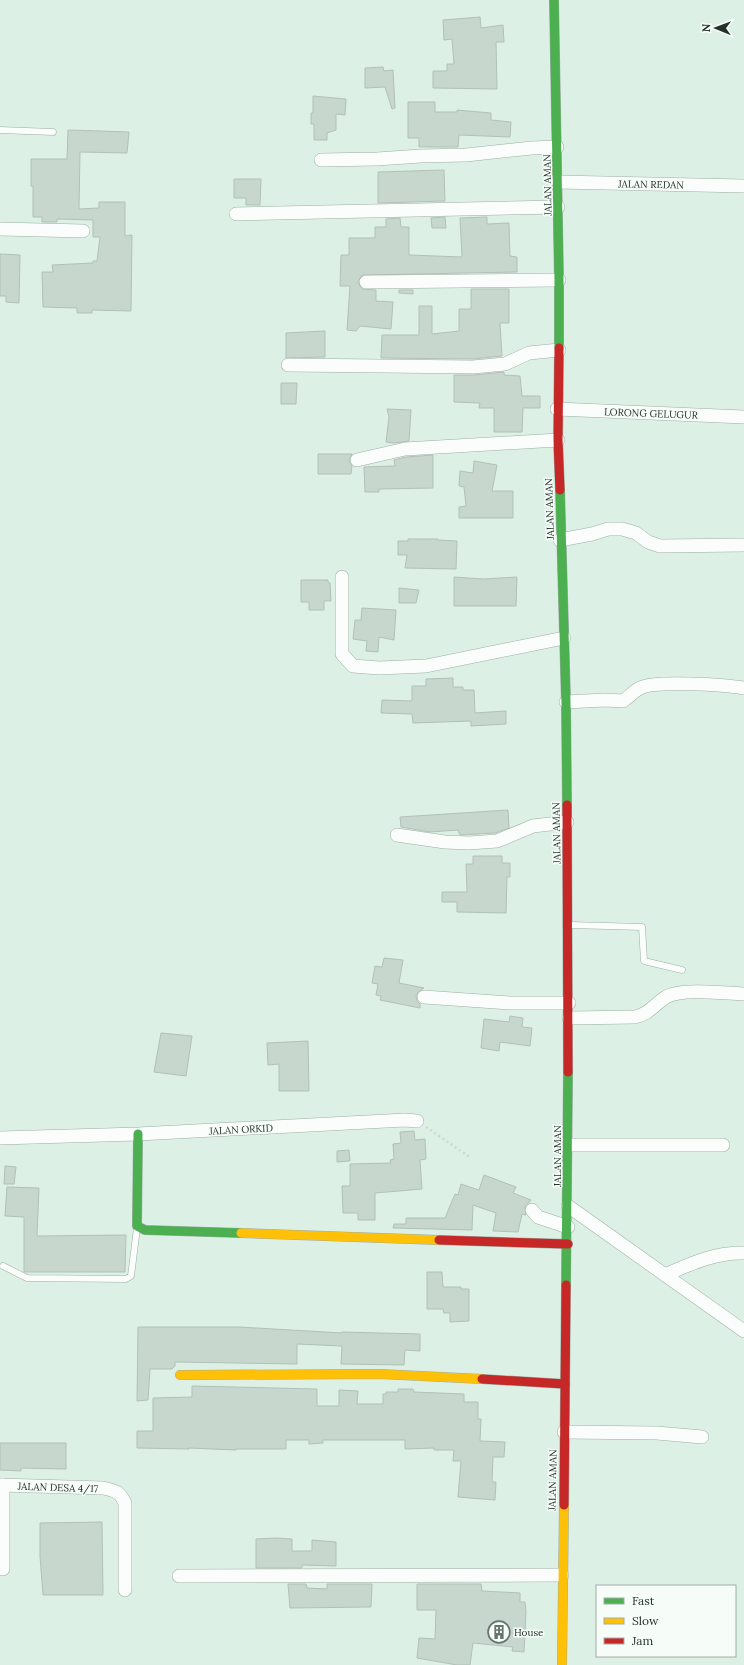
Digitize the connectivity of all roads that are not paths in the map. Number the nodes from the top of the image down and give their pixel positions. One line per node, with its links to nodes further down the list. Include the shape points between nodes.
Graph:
1 (554, 0): 4 (street, JALAN AMAN)
2 (0, 130): 3 (lane)
3 (53, 132)
4 (552, 147): 5 (street, via 466,155); 6 (street, JALAN AMAN)
5 (321, 160)
6 (558, 182): 7 (street, JALAN REDAN); 8 (street, JALAN AMAN)
7 (744, 186)
8 (547, 208): 9 (street); 12 (street, JALAN AMAN)
9 (236, 214)
10 (0, 228): 11 (street)
11 (83, 231)
12 (553, 280): 13 (street); 14 (street, JALAN AMAN)
13 (366, 282)
14 (558, 350): 15 (street, via 529,353 505,364 473,368); 16 (street, JALAN AMAN)
15 (288, 365)
16 (558, 409): 17 (street, LORONG GELUGUR); 18 (street, JALAN AMAN)
17 (744, 417)
18 (558, 440): 19 (street, via 405,449); 20 (street, JALAN AMAN)
19 (357, 460)
20 (560, 540): 21 (street, via 608,528 636,533 648,542 660,546); 23 (street, JALAN AMAN)
21 (744, 545)
22 (342, 577): 23 (street, via 342,654 353,666 426,666)
23 (564, 638): 25 (street, JALAN AMAN)
24 (744, 688): 25 (street, via 726,685 652,684 640,688 623,701)
25 (566, 702): 26 (street, JALAN AMAN)
26 (567, 822): 27 (street, via 533,826 497,841 445,842); 28 (street, JALAN AMAN)
27 (397, 835)
28 (568, 924): 29 (lane, via 642,927 644,961); 32 (street, JALAN AMAN)
29 (682, 970)
30 (744, 994): 33 (street, via 678,993 666,997 645,1015)
31 (424, 997): 32 (street, via 510,1004)
32 (569, 1003): 33 (street, JALAN AMAN)
33 (569, 1018): 37 (street, JALAN AMAN)
34 (417, 1121): 35 (street, JALAN ORKID)
35 (138, 1134): 36 (street, JALAN ORKID); 41 (street)
36 (0, 1138)
37 (569, 1145): 38 (street); 39 (street, JALAN AMAN)
38 (724, 1145)
39 (568, 1206): 42 (street, JALAN AMAN); 46 (street)
40 (532, 1210): 42 (street, via 538,1217)
41 (137, 1226): 43 (street, via 145,1230 159,1231); 45 (lane, via 131,1276 126,1279 27,1278)
42 (568, 1227): 43 (street, JALAN AMAN)
43 (568, 1244): 49 (street, JALAN AMAN)
44 (744, 1253): 46 (street, via 698,1260)
45 (3, 1266)
46 (665, 1275): 47 (street)
47 (744, 1331)
48 (180, 1375): 49 (street, via 380,1374)
49 (560, 1384): 50 (street, JALAN AMAN)
50 (564, 1432): 51 (street); 54 (street, JALAN AMAN)
51 (702, 1437)
52 (1, 1485): 53 (street); 56 (street, JALAN DESA 4/17, via 103,1488 121,1494 126,1503)
53 (3, 1569)
54 (562, 1575): 55 (street); 57 (street, JALAN AMAN)
55 (179, 1576)
56 (125, 1590)
57 (562, 1665)

